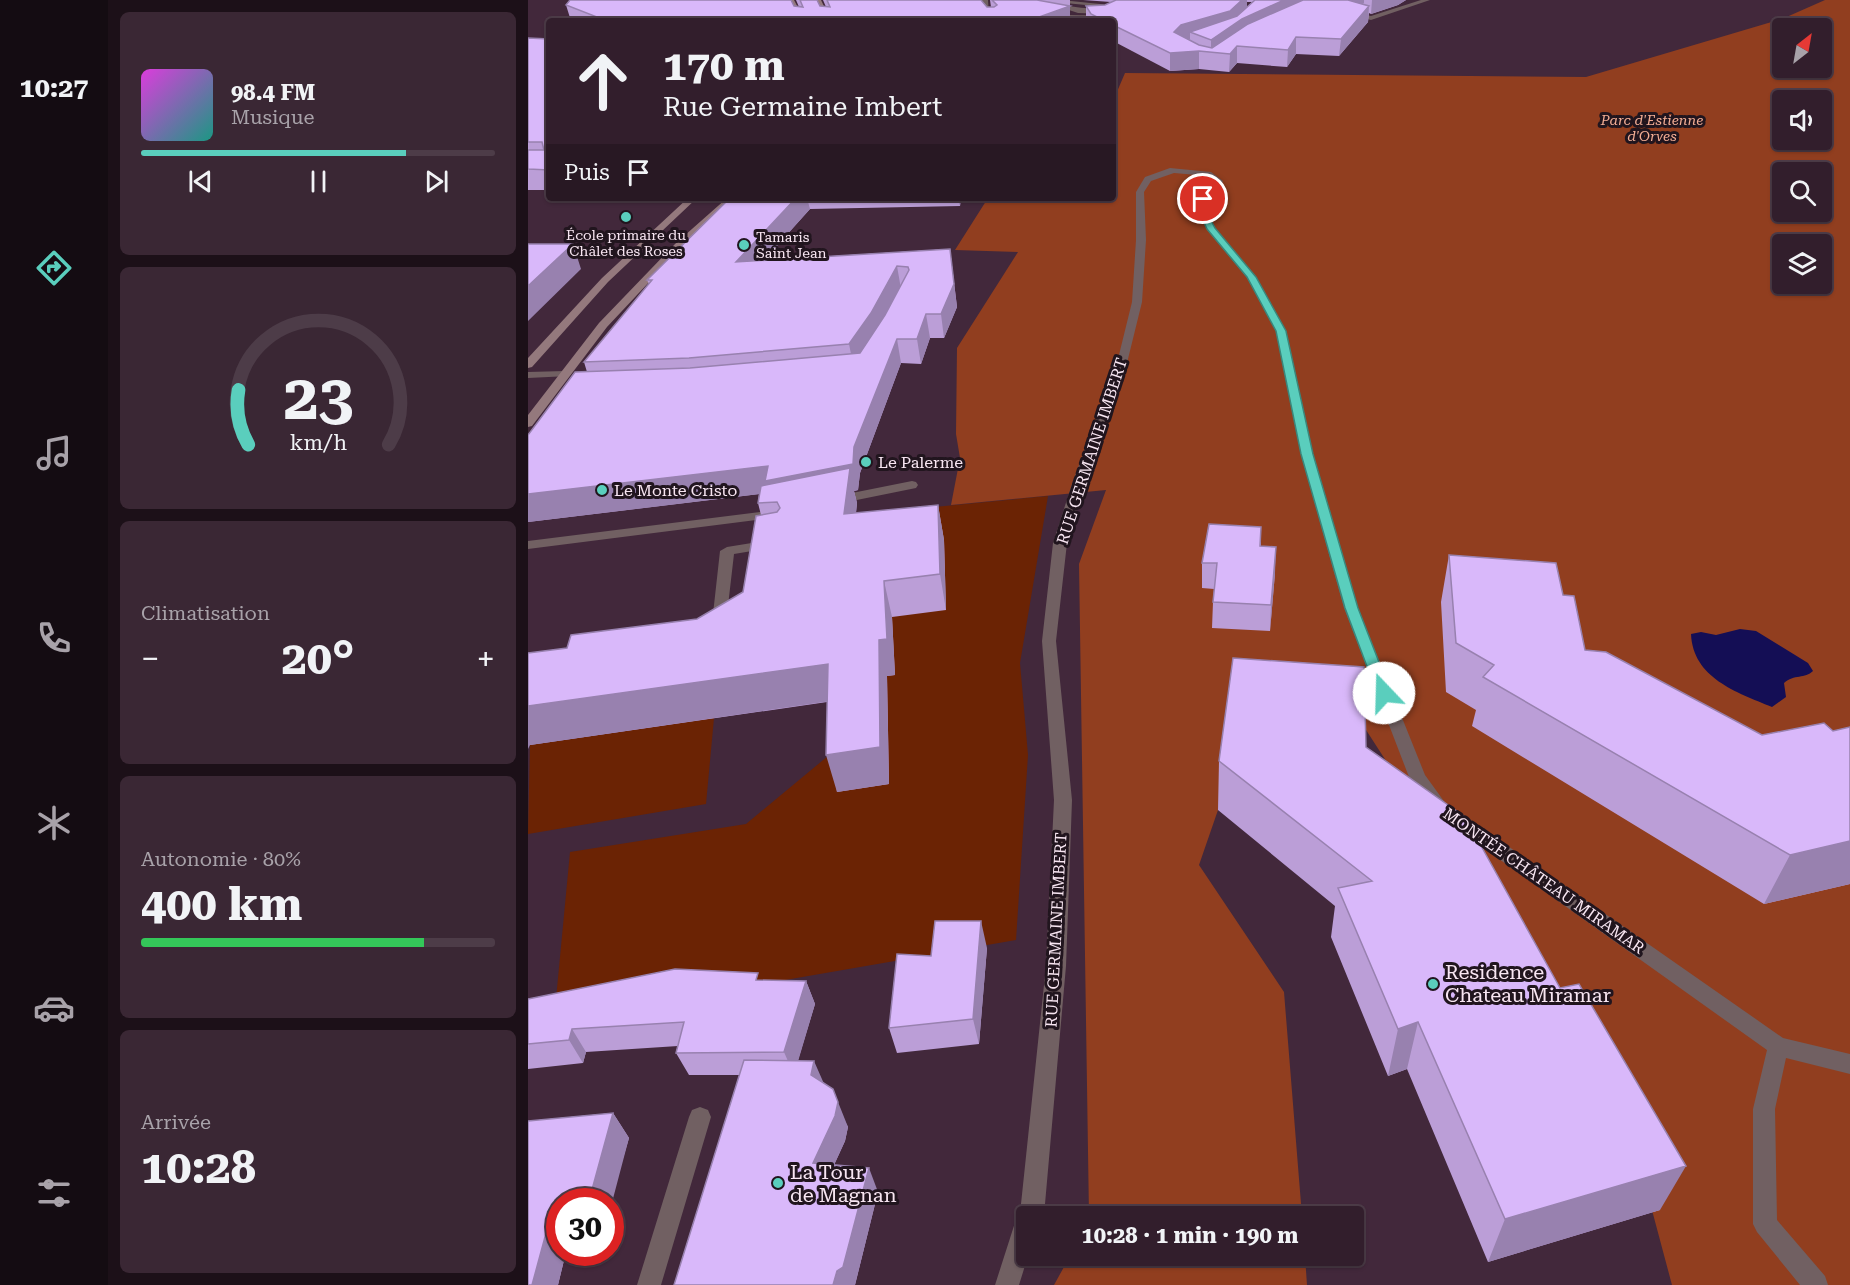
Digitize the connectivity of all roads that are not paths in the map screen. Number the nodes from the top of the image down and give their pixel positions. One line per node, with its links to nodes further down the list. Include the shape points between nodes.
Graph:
1 (791, 0): 9 (street)
2 (818, 0): 10 (street)
3 (985, 0): 11 (street)
4 (1012, 0): 7 (street, via 1040,13 1112,15 1062,6 1064,1)
5 (1381, 0): 6 (street, via 1350,14 1371,18)
6 (1427, 0)
7 (1091, 2): 8 (street)
8 (1126, 6)
9 (800, 18)
10 (827, 18)
11 (990, 18)
12 (690, 201): 15 (street, via 605,280)
13 (729, 201): 17 (street, via 642,282)
14 (1211, 229): 25 (street, MONTÉE CHÂTEAU MIRAMAR, via 1251,277 1281,331 1307,454 1351,608 1417,777 1440,808); 28 (street, RUE GERMAINE IMBERT, via 1202,209 1203,199 1216,189 1219,181 1211,174 1173,170 1148,179 1140,192 1137,302 1122,363 1060,543 1049,641 1063,800 1056,966)
15 (528, 365)
16 (528, 375): 17 (street)
17 (565, 375): 18 (street, via 556,393)
18 (528, 423)
19 (912, 484): 20 (street)
20 (819, 504)
21 (784, 512): 23 (street)
22 (781, 542): 24 (street, via 727,550 719,626)
23 (528, 545)
24 (708, 628)
25 (1778, 1046): 26 (street, MONTÉE CHÂTEAU MIRAMAR); 32 (street, via 1764,1109 1765,1224)
26 (1850, 1064)
27 (700, 1117): 30 (street)
28 (1032, 1206)
29 (1016, 1257): 31 (street)
30 (649, 1285)
31 (1007, 1285)
32 (1816, 1285)

